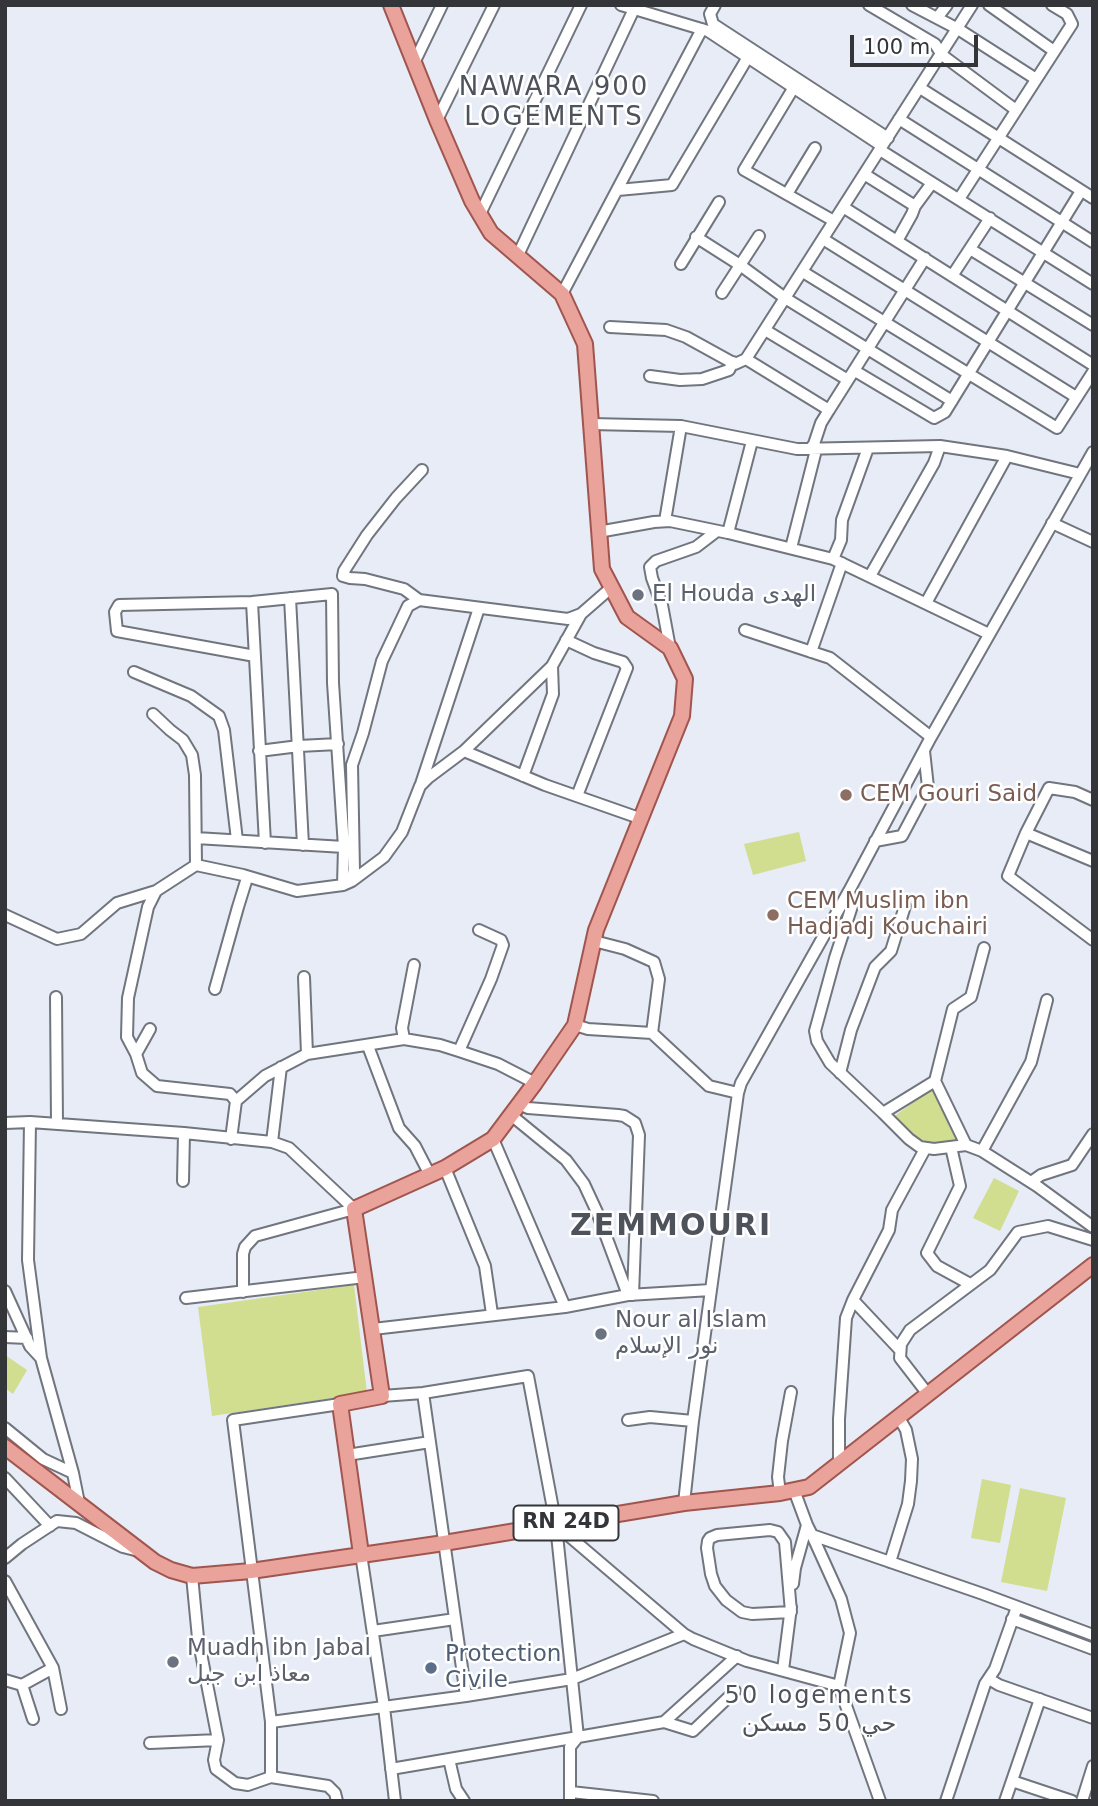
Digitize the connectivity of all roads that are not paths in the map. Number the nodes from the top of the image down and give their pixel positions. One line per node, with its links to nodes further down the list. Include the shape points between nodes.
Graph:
1 (391, 5): 20 (main road)
2 (442, 5): 20 (street)
3 (494, 5): 26 (street)
4 (581, 5): 41 (street)
5 (621, 5): 13 (street)
6 (715, 5): 28 (street, via 710,14 713,24)
7 (870, 5): 18 (street, via 935,44)
8 (912, 5): 14 (street)
9 (947, 5): 14 (street)
10 (972, 5): 16 (street)
11 (989, 5): 17 (street)
12 (1062, 8): 17 (street, via 1072,24)
13 (634, 9): 15 (street); 52 (street)
14 (937, 18): 16 (street)
15 (702, 29): 19 (street); 33 (street)
16 (958, 29): 18 (street); 21 (street)
17 (1054, 51): 21 (street)
18 (942, 55): 23 (street); 24 (street)
19 (748, 57): 22 (street); 33 (street, via 672,185)
20 (414, 63): 26 (main road)
21 (1036, 79): 24 (street)
22 (794, 87): 28 (street); 35 (street, via 744,170)
23 (920, 88): 25 (street); 27 (street)
24 (1016, 110): 27 (street)
25 (900, 119): 28 (street); 30 (street)
26 (437, 121): 41 (main road)
27 (998, 138): 30 (street); 34 (street)
28 (883, 145): 31 (street); 32 (street)
29 (815, 148): 35 (street)
30 (978, 169): 37 (street); 44 (street)
31 (864, 174): 39 (street); 40 (street)
32 (932, 183): 37 (street); 39 (street)
33 (618, 190): 62 (street)
34 (1081, 191): 36 (street); 44 (street)
35 (788, 194): 43 (street)
36 (1093, 198)
37 (959, 199): 42 (street)
38 (719, 202): 46 (street)
39 (915, 206): 48 (street)
40 (843, 207): 43 (street); 48 (street)
41 (480, 214): 52 (main road, via 491,233)
42 (990, 219): 50 (street); 51 (street)
43 (834, 221): 47 (street)
44 (1061, 222): 49 (street); 51 (street)
45 (759, 236): 55 (street)
46 (696, 237): 54 (street); 55 (street)
47 (823, 239): 56 (street); 60 (street)
48 (897, 241): 53 (street)
49 (1093, 242)
50 (970, 249): 57 (street); 58 (street)
51 (1043, 252): 58 (street); 59 (street)
52 (519, 256): 62 (main road)
53 (925, 258): 57 (street); 60 (street)
54 (681, 264)
55 (740, 265): 61 (street); 63 (street)
56 (803, 272): 63 (street); 65 (street)
57 (952, 276): 64 (street)
58 (1024, 283): 64 (street); 66 (street)
59 (1093, 284)
60 (905, 290): 65 (street); 69 (street)
61 (722, 293)
62 (562, 294): 81 (main road, via 585,344)
63 (785, 298): 68 (street); 70 (street)
64 (1007, 311): 69 (street); 73 (street)
65 (885, 322): 70 (street); 75 (street)
66 (1093, 325)
67 (610, 327): 72 (street, via 666,330)
68 (765, 330): 71 (street); 77 (street)
69 (988, 342): 75 (street); 78 (street)
70 (868, 349): 77 (street); 79 (street)
71 (747, 359): 72 (street); 80 (street)
72 (733, 362): 76 (street, via 729,370 702,379)
73 (1093, 365)
74 (1093, 372): 78 (street)
75 (969, 373): 78 (street, via 1057,428); 79 (street)
76 (650, 376)
77 (851, 376): 79 (street, via 934,418); 80 (street)
78 (1076, 397)
79 (952, 401)
80 (829, 410): 85 (street)
81 (591, 424): 82 (street); 93 (main road)
82 (681, 426): 83 (street); 91 (street)
83 (752, 441): 85 (street); 94 (street)
84 (940, 446): 86 (street); 88 (street); 98 (street)
85 (813, 449): 86 (street); 96 (street)
86 (868, 449): 97 (street, via 842,520)
87 (1093, 452): 90 (street)
88 (1007, 456): 90 (street); 103 (street)
89 (422, 470): 101 (street, via 344,571 350,578 404,589)
90 (1080, 474): 92 (street)
91 (665, 521): 93 (street); 94 (street)
92 (1052, 523): 95 (street); 107 (street)
93 (598, 532): 99 (main road, via 602,569)
94 (723, 532): 96 (street); 109 (street, via 650,567)
95 (1093, 542)
96 (791, 548): 97 (street)
97 (837, 561): 98 (street); 110 (street)
98 (870, 576): 103 (street)
99 (612, 587): 105 (street); 109 (main road, via 628,617)
100 (290, 598): 102 (street); 116 (street, via 332,594); 117 (street)
101 (419, 600): 104 (street); 136 (street, via 408,606 382,661 352,765)
102 (252, 602): 111 (street); 111 (street, via 119,605 115,612 117,631)
103 (926, 603): 107 (street)
104 (479, 608): 105 (street, via 568,619); 122 (street)
105 (581, 614): 108 (street)
106 (745, 630): 110 (street)
107 (989, 634): 115 (street)
108 (566, 640): 112 (street); 123 (street, via 623,662 627,668)
109 (670, 648): 125 (main road, via 685,680 681,716)
110 (811, 652): 115 (street, via 830,658)
111 (255, 656): 118 (street)
112 (552, 666): 119 (street); 121 (street, via 553,694)
113 (134, 672): 128 (street, via 191,696 219,716 225,730)
114 (153, 714): 127 (street, via 183,740 192,755)
115 (931, 737): 120 (street)
116 (338, 744): 117 (street); 132 (street)
117 (299, 746): 118 (street); 131 (street)
118 (259, 751): 130 (street)
119 (464, 751): 121 (street); 122 (street)
120 (924, 751): 129 (street); 129 (street, via 928,787 902,836)
121 (523, 776): 123 (street)
122 (420, 786): 136 (street, via 402,832 384,857)
123 (577, 796): 125 (street)
124 (1093, 800): 126 (street, via 1049,788)
125 (642, 819): 143 (main road)
126 (1026, 833): 133 (street); 142 (street, via 1008,876)
127 (196, 838): 128 (street); 134 (street)
128 (237, 840): 130 (street)
129 (875, 841): 138 (street)
130 (265, 843): 131 (street)
131 (303, 845): 132 (street)
132 (344, 847): 136 (street)
133 (1093, 861)
134 (196, 865): 135 (street); 137 (street)
135 (247, 878): 136 (street, via 297,891); 147 (street)
136 (352, 878)
137 (156, 891): 140 (street, via 117,903 81,934 57,939); 156 (street, via 148,907 128,998 127,1037)
138 (849, 891): 159 (street, via 852,906 815,1031); 162 (street)
139 (905, 906): 159 (street, via 891,951 875,967)
140 (5, 915)
141 (478, 930): 155 (street, via 502,940 503,945)
142 (1093, 940)
143 (594, 941): 150 (main road); 152 (street, via 654,962 659,979)
144 (984, 948): 160 (street, via 971,997 953,1009)
145 (414, 965): 153 (street)
146 (304, 977): 157 (street)
147 (215, 989)
148 (56, 997): 168 (street)
149 (1047, 1000): 177 (street, via 1031,1062)
150 (575, 1025): 152 (street); 161 (main road)
151 (150, 1029): 156 (street)
152 (652, 1033): 162 (street, via 709,1086)
153 (404, 1039): 154 (street); 155 (street)
154 (369, 1046): 157 (street); 179 (street, via 399,1128)
155 (459, 1051): 161 (street)
156 (136, 1054): 163 (street, via 142,1073 157,1086 230,1094)
157 (307, 1054): 158 (street)
158 (281, 1067): 163 (street); 173 (street)
159 (840, 1073): 165 (street)
160 (935, 1081): 165 (street); 174 (street)
161 (535, 1083): 164 (main road)
162 (738, 1093): 188 (street)
163 (236, 1101): 171 (street)
164 (515, 1109): 172 (main road); 191 (street, via 584,1184); 191 (street, via 618,1115 635,1123 639,1135)
165 (883, 1112): 176 (street)
166 (30, 1122): 167 (street); 168 (street); 200 (street, via 28,1259)
167 (5, 1123)
168 (57, 1124): 169 (street)
169 (184, 1133): 171 (street); 180 (street)
170 (1093, 1134): 181 (street, via 1072,1165)
171 (231, 1139): 173 (street)
172 (493, 1139): 178 (main road); 194 (street)
173 (272, 1142): 182 (street, via 289,1148)
174 (966, 1145): 175 (street); 177 (street)
175 (951, 1147): 176 (street); 187 (street, via 960,1186 928,1253 937,1266)
176 (925, 1149): 193 (street, via 892,1210 889,1230)
177 (982, 1151): 181 (street)
178 (445, 1168): 179 (main road); 195 (street, via 485,1266)
179 (430, 1175): 182 (main road)
180 (183, 1181)
181 (1031, 1182): 183 (street)
182 (354, 1209): 186 (main road); 190 (street, via 255,1236 243,1254)
183 (1093, 1226)
184 (1093, 1240): 187 (street, via 1048,1226 1018,1231 990,1270)
185 (1093, 1265): 203 (main road, RN 24D)
186 (365, 1277): 190 (street); 196 (main road)
187 (970, 1284): 199 (street, via 910,1330)
188 (712, 1290): 191 (street); 208 (street)
189 (5, 1291): 198 (street)
190 (243, 1292): 192 (street)
191 (631, 1295): 194 (street)
192 (186, 1298)
193 (853, 1300): 199 (street); 213 (street, via 846,1318)
194 (565, 1307): 195 (street)
195 (492, 1314): 196 (street)
196 (373, 1329): 204 (main road)
197 (5, 1337): 198 (street)
198 (27, 1338): 200 (street)
199 (900, 1350): 203 (street, via 900,1358)
200 (41, 1358): 214 (street)
201 (791, 1392): 216 (street, via 778,1477)
202 (423, 1393): 204 (street); 210 (street); 219 (street, via 528,1376)
203 (927, 1393): 206 (main road, RN 24D)
204 (382, 1396): 205 (main road)
205 (340, 1404): 212 (main road); 227 (street, via 233,1420)
206 (898, 1416): 213 (main road, RN 24D); 226 (street, via 912,1458 911,1481)
207 (628, 1420): 208 (street, via 650,1417)
208 (693, 1422): 218 (street)
209 (5, 1428): 214 (street, via 43,1460)
210 (430, 1442): 212 (street); 222 (street)
211 (5, 1447): 217 (main road, RN 24D)
212 (347, 1455): 224 (main road)
213 (839, 1462): 216 (main road, RN 24D, via 809,1487)
214 (73, 1473): 217 (street)
215 (5, 1478): 220 (street)
216 (787, 1492): 218 (main road, RN 24D); 221 (street)
217 (79, 1503): 223 (main road, RN 24D)
218 (684, 1503): 219 (main road, RN 24D)
219 (556, 1525): 222 (main road, RN 24D); 235 (street); 241 (street)
220 (50, 1526): 223 (street, via 57,1521 76,1523 123,1547); 225 (street)
221 (809, 1530): 226 (street); 231 (street, via 795,1568); 245 (street, via 841,1599 850,1633)
222 (444, 1543): 224 (main road, RN 24D); 232 (street)
223 (142, 1551): 228 (main road, RN 24D, via 155,1562)
224 (361, 1554): 227 (main road, RN 24D); 234 (street)
225 (5, 1558)
226 (890, 1562): 230 (street)
227 (251, 1571): 228 (main road, RN 24D); 253 (street)
228 (192, 1576): 256 (street, via 198,1638)
229 (5, 1581): 239 (street)
230 (1017, 1607): 233 (street); 236 (street)
231 (791, 1612): 231 (street, via 781,1535 770,1530 710,1538 706,1545 711,1574 726,1600 747,1614); 240 (street)
232 (455, 1619): 234 (street); 247 (street)
233 (1013, 1619): 237 (street); 242 (street)
234 (373, 1631): 249 (street)
235 (684, 1634): 238 (street); 241 (street)
236 (1093, 1634)
237 (1093, 1649)
238 (737, 1656): 240 (street); 254 (street)
239 (53, 1668): 244 (street); 250 (street)
240 (783, 1670): 245 (street)
241 (572, 1679): 247 (street); 255 (street)
242 (989, 1679): 248 (street); 269 (street)
243 (5, 1680): 244 (street)
244 (23, 1685): 252 (street)
245 (839, 1686): 268 (street)
246 (735, 1691): 254 (street, via 693,1731)
247 (466, 1696): 249 (street)
248 (1040, 1699): 251 (street); 262 (street)
249 (384, 1707): 253 (street); 260 (street)
250 (61, 1709)
251 (1093, 1718)
252 (33, 1719)
253 (271, 1722): 261 (street)
254 (664, 1722): 255 (street)
255 (578, 1737): 258 (street); 263 (street, via 570,1747)
256 (218, 1740): 257 (street); 261 (street, via 214,1760 216,1769 226,1777 248,1785)
257 (150, 1742)
258 (449, 1759): 260 (street); 266 (street)
259 (1093, 1766): 272 (street)
260 (391, 1769): 265 (street)
261 (271, 1777): 264 (street, via 328,1786)
262 (1012, 1781): 270 (street); 271 (street)
263 (570, 1796): 267 (street)
264 (337, 1801)
265 (395, 1801)
266 (464, 1801)
267 (653, 1801)
268 (880, 1801)
269 (946, 1801)
270 (1005, 1801)
271 (1072, 1801)
272 (1082, 1801)

